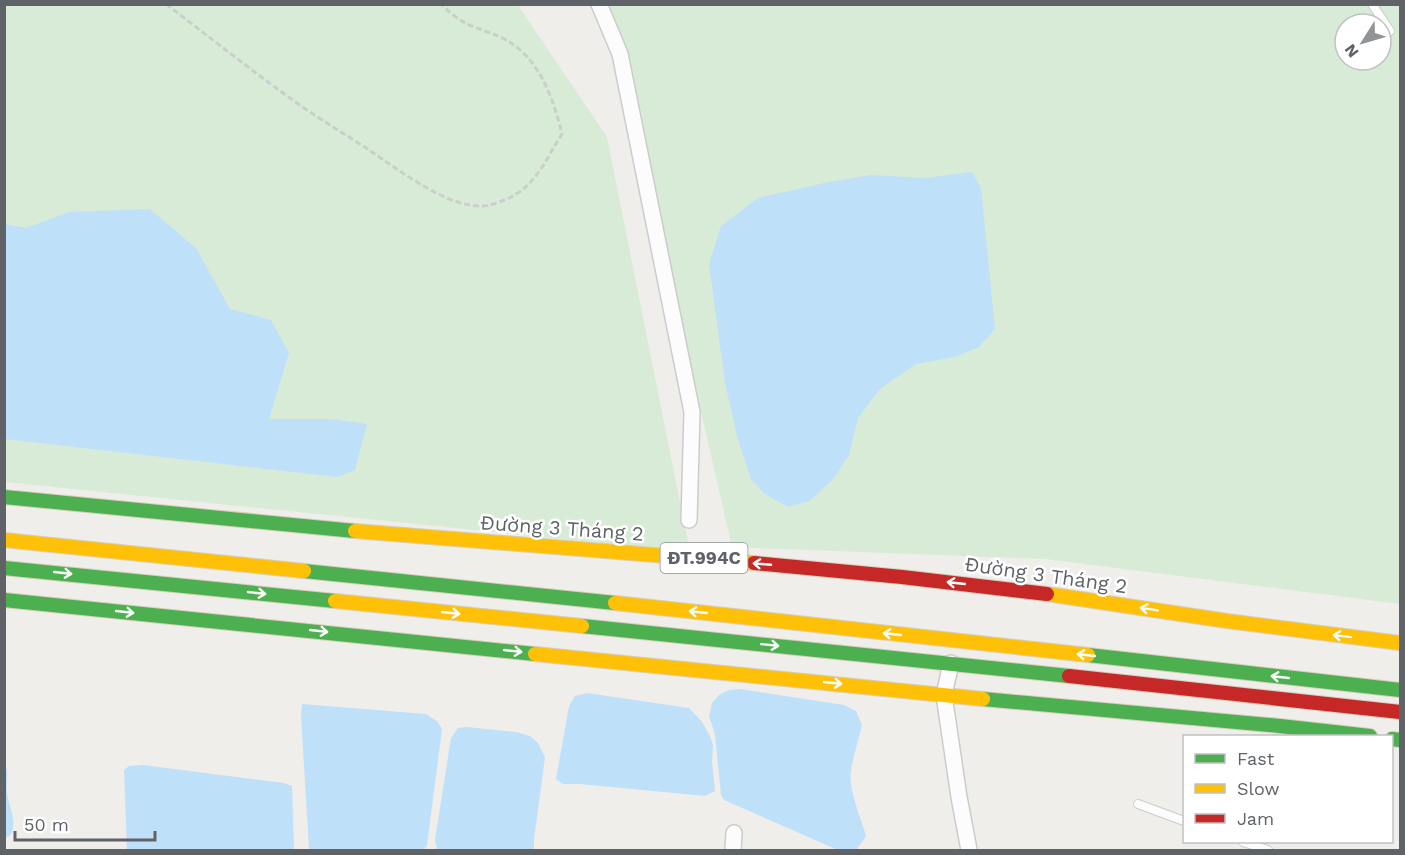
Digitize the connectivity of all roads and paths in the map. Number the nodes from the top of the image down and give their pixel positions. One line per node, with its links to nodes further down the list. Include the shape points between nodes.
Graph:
1 (166, 4): 2 (path, via 304,108 416,181 461,203 498,203 524,189 546,164 562,134 556,108 537,69 523,51 468,24)
2 (441, 4)
3 (599, 4): 5 (street, via 620,54 692,412)
4 (4, 497): 9 (main road, Đường 3 Tháng 2 / ĐT.994C, one-way to 4, via 902,577 327,530)
5 (688, 520)
6 (4, 540): 11 (main road, one-way to 6)
7 (4, 568): 10 (main road, one-way to 10)
8 (4, 600): 12 (main road, one-way to 12)
9 (1401, 643)
10 (951, 663): 12 (street); 13 (main road)
11 (1401, 690)
12 (944, 695): 14 (main road); 20 (street)
13 (1401, 712)
14 (1361, 735)
15 (1138, 804): 16 (lane)
16 (1183, 820)
17 (734, 833): 19 (street)
18 (1246, 843): 21 (lane)
19 (733, 850)
20 (969, 850)
21 (1268, 850)

